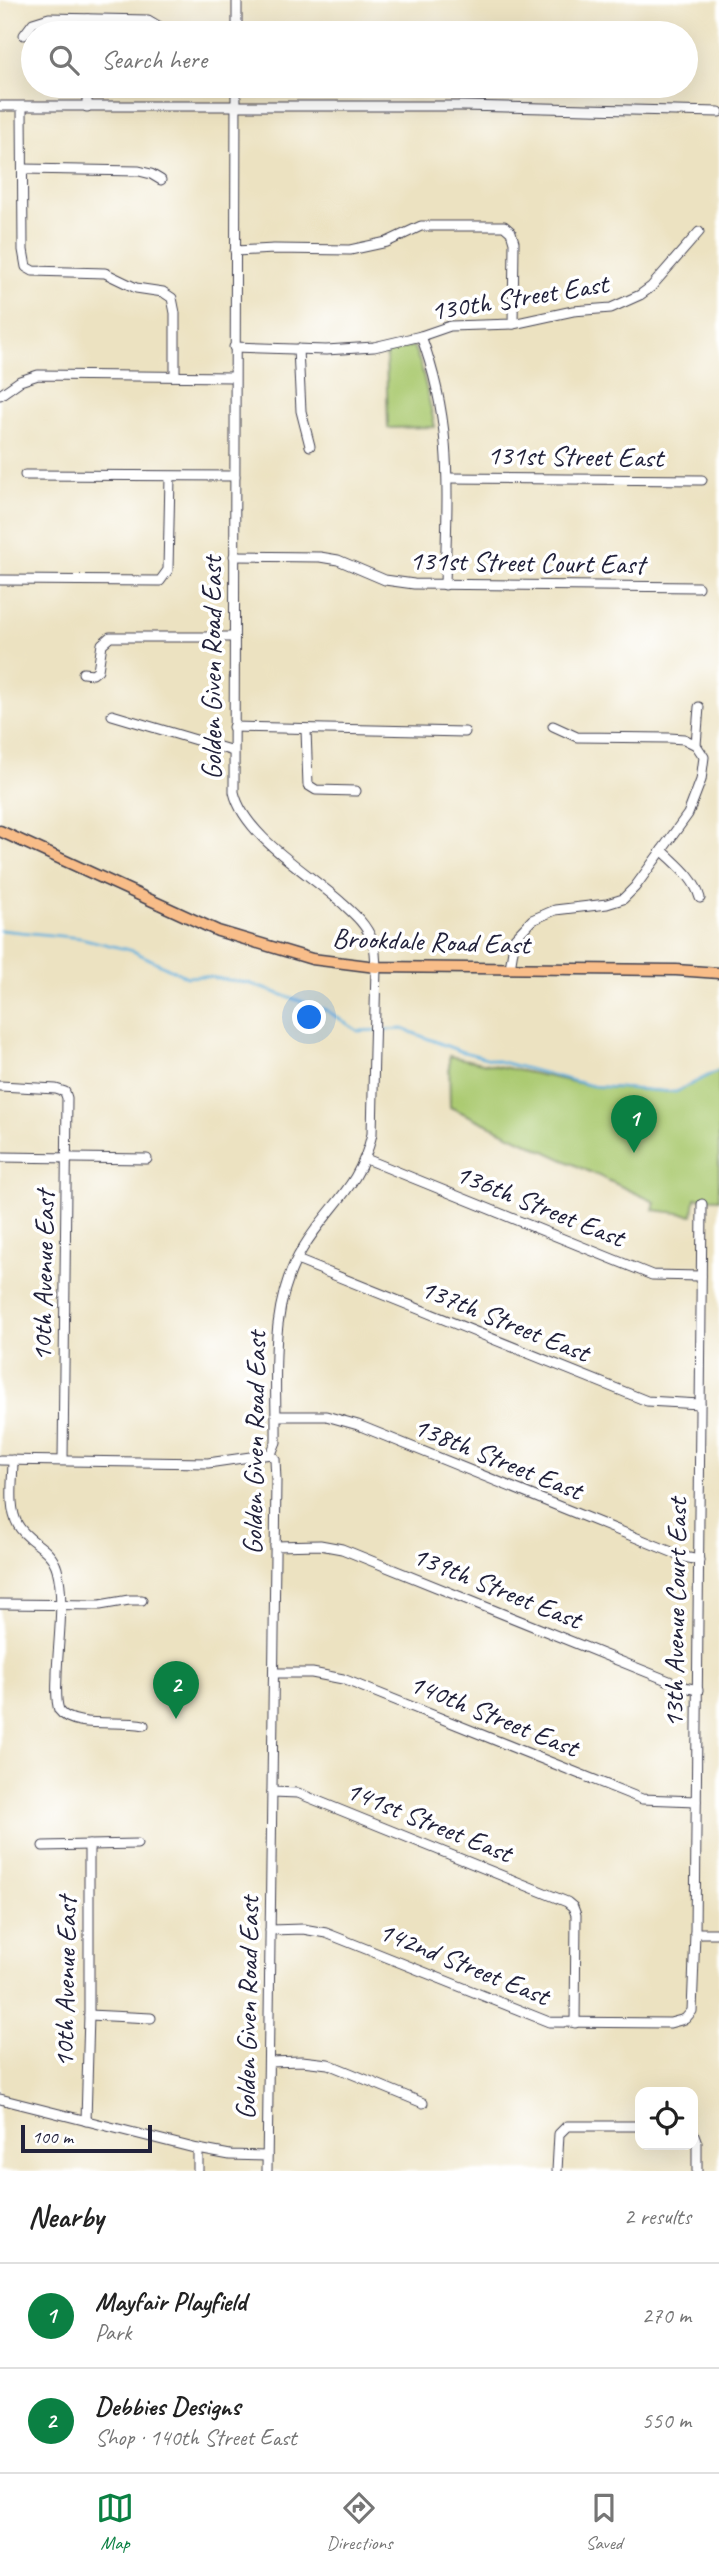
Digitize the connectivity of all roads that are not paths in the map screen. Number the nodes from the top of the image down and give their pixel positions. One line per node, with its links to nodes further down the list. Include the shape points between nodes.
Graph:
1 (237, 0): 5 (street)
2 (88, 19): 3 (street); 4 (street)
3 (39, 21)
4 (150, 21)
5 (237, 21)
6 (87, 98): 10 (street)
7 (236, 98): 11 (street, Golden Given Road East)
8 (0, 106): 9 (street)
9 (22, 107): 10 (street); 13 (street)
10 (87, 107): 11 (street)
11 (236, 107): 12 (street); 16 (street, Golden Given Road East)
12 (719, 112)
13 (23, 169): 14 (street, via 139,171); 21 (street, via 23,250 28,270 106,273 136,288 169,295 175,313)
14 (161, 180)
15 (699, 232): 17 (street, 130th Street East, via 640,295 611,308)
16 (235, 251): 17 (street, via 350,250 387,242 421,226 507,227 514,242); 19 (street, Golden Given Road East)
17 (513, 324): 18 (street, 130th Street East, via 450,326)
18 (421, 336): 20 (street, 130th Street East, via 374,347); 28 (street, via 442,407)
19 (234, 347): 20 (street, 130th Street East); 22 (street, Golden Given Road East)
20 (298, 349): 24 (street, via 301,411)
21 (175, 375): 22 (street); 23 (street, via 38,375)
22 (234, 377): 26 (street, Golden Given Road East)
23 (0, 395)
24 (310, 446)
25 (25, 475): 27 (street)
26 (234, 476): 27 (street); 30 (street, Golden Given Road East)
27 (170, 477): 31 (street, via 168,570 160,581)
28 (448, 478): 29 (street, 131st Street East); 32 (street)
29 (702, 480)
30 (234, 556): 32 (street, 131st Street Court East, via 320,557 390,581); 34 (street, Golden Given Road East)
31 (0, 580)
32 (445, 584): 33 (street, 131st Street Court East)
33 (698, 587)
34 (234, 637): 35 (street, via 110,637 102,644 98,670); 39 (street, Golden Given Road East)
35 (83, 673)
36 (699, 707): 42 (street)
37 (112, 715): 43 (street)
38 (553, 726): 42 (street, via 577,737 684,739)
39 (233, 727): 40 (street); 43 (street, Golden Given Road East)
40 (306, 730): 41 (street); 44 (street, via 308,785 316,790)
41 (465, 732)
42 (696, 745): 46 (street, via 704,757 696,798)
43 (233, 751): 48 (street, Golden Given Road East, via 234,792 247,822 359,919 372,940)
44 (356, 791)
45 (0, 831): 48 (main road, Brookdale Road East, via 218,931 312,959)
46 (662, 850): 47 (street, via 689,877); 49 (street, via 623,899 555,910 532,919 515,938)
47 (700, 898)
48 (376, 967): 49 (main road, Brookdale Road East); 54 (street, Golden Given Road East, via 373,1124)
49 (510, 968): 50 (main road, Brookdale Road East)
50 (719, 973)
51 (0, 1086): 53 (street, 10th Avenue East, via 65,1092)
52 (0, 1157): 53 (street)
53 (68, 1158): 55 (street); 64 (street, 10th Avenue East)
54 (366, 1158): 57 (street, Golden Given Road East); 58 (street, 136th Street East, via 652,1275)
55 (147, 1159)
56 (702, 1204): 58 (street, 13th Avenue Court East)
57 (297, 1261): 59 (street, 137th Street East, via 647,1401); 60 (street, Golden Given Road East, via 279,1318)
58 (701, 1276): 59 (street, 13th Avenue Court East)
59 (700, 1404): 66 (street, 13th Avenue Court East)
60 (277, 1416): 61 (street, Golden Given Road East); 66 (street, 138th Street East, via 326,1416 358,1425)
61 (271, 1454): 64 (street, via 208,1463); 65 (street, Golden Given Road East, via 276,1480)
62 (0, 1460): 63 (street)
63 (13, 1460): 64 (street); 69 (street, via 15,1517 20,1529 54,1560)
64 (63, 1460)
65 (275, 1546): 70 (street, Golden Given Road East); 71 (street, 139th Street East, via 342,1549)
66 (699, 1560): 71 (street, 13th Avenue Court East)
67 (142, 1600): 69 (street)
68 (0, 1604): 69 (street)
69 (60, 1605): 72 (street, via 57,1705 62,1715 82,1722)
70 (274, 1673): 73 (street, Golden Given Road East); 74 (street, 140th Street East, via 327,1674 642,1799)
71 (698, 1690): 74 (street, 13th Avenue Court East)
72 (144, 1725)
73 (272, 1792): 78 (street, Golden Given Road East); 84 (street, 141st Street East, via 298,1793 567,1902 576,1915)
74 (696, 1801): 79 (street, 13th Avenue Court East)
75 (137, 1843): 76 (street)
76 (89, 1844): 77 (street); 81 (street, 10th Avenue East)
77 (43, 1846)
78 (270, 1930): 84 (street, 142nd Street East, via 326,1934 540,2019); 85 (street, Golden Given Road East)
79 (695, 1933): 80 (street); 83 (street, 13th Avenue Court East, via 694,2005)
80 (719, 1933)
81 (89, 2015): 82 (street); 88 (street, 10th Avenue East)
82 (151, 2018)
83 (685, 2019): 84 (street, 142nd Street East)
84 (575, 2023)
85 (269, 2062): 87 (street, via 328,2064); 92 (street, Golden Given Road East)
86 (0, 2099): 88 (street)
87 (423, 2103)
88 (86, 2121): 90 (street)
89 (635, 2126): 95 (street, via 564,2128 559,2134)
90 (198, 2150): 92 (street); 93 (street)
91 (697, 2150): 96 (street)
92 (267, 2156): 94 (street, Golden Given Road East)
93 (198, 2171)
94 (267, 2171)
95 (557, 2171)
96 (697, 2171)

